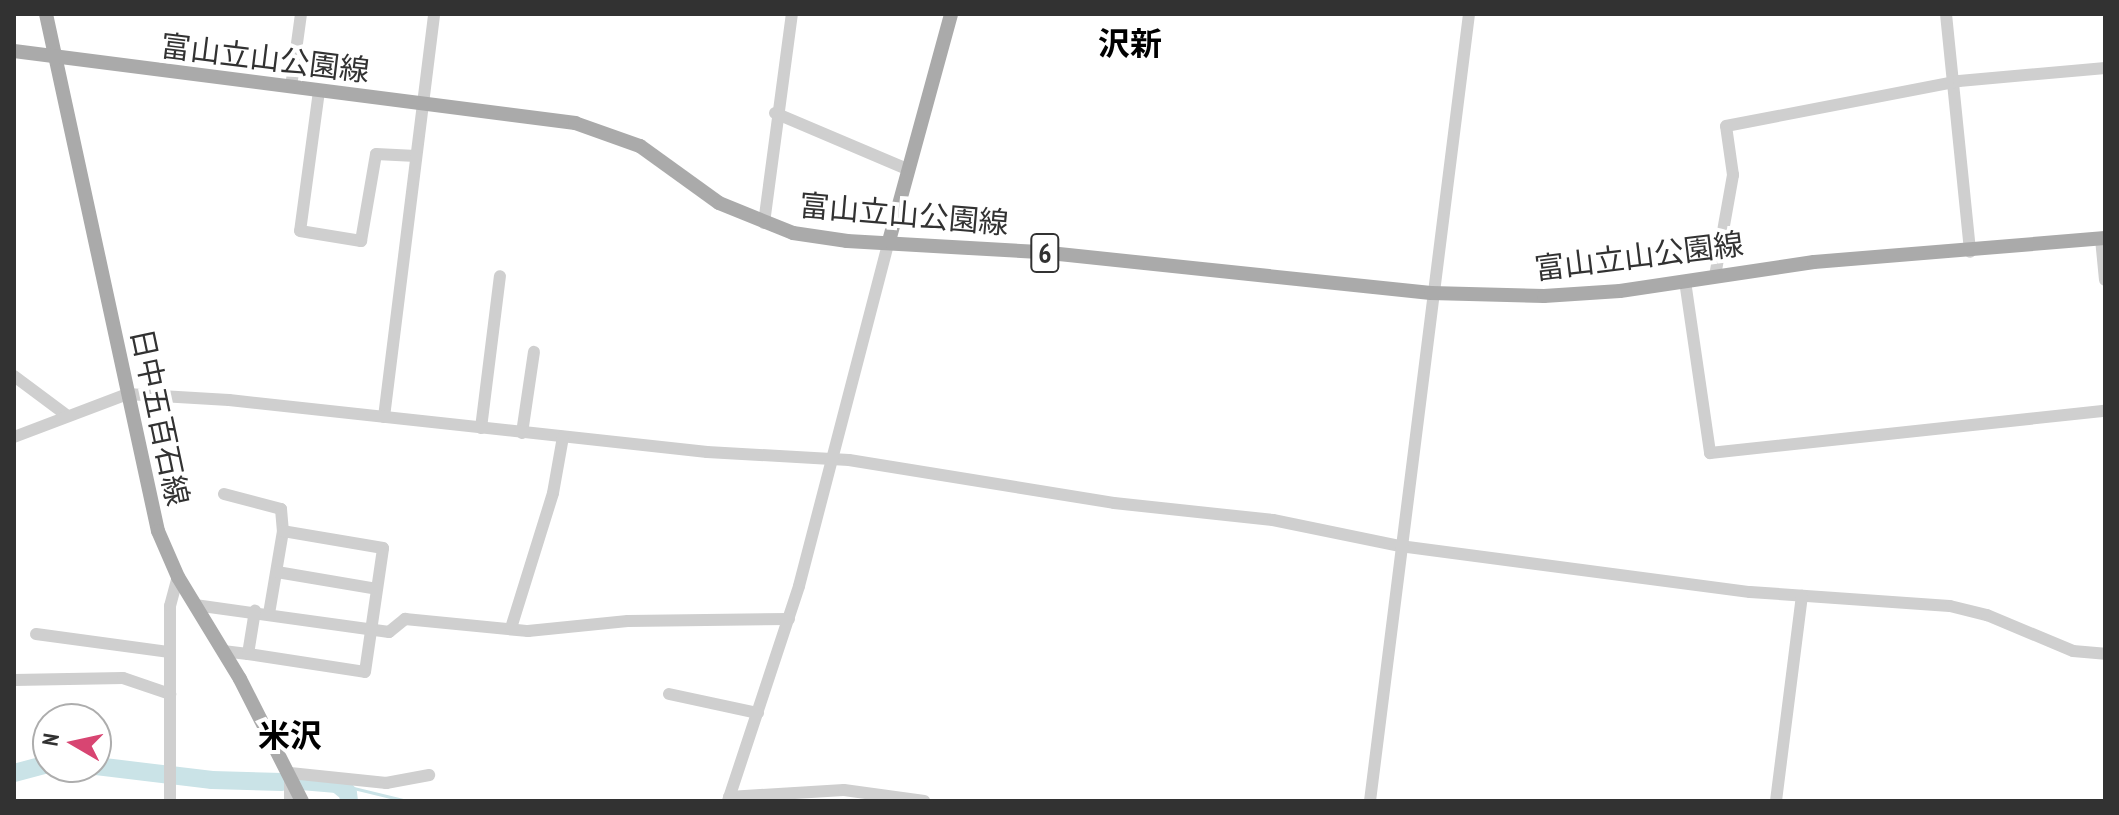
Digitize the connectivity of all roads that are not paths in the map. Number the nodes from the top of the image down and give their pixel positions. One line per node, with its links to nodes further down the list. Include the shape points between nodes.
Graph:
1 (46, 14): 9 (main road, 日中五百石線)
2 (301, 14): 12 (street)
3 (434, 14): 14 (street)
4 (792, 14): 15 (street)
5 (951, 14): 17 (main road)
6 (1469, 14): 26 (street)
7 (1946, 14): 11 (street)
8 (14, 51): 9 (main road, 富山立山公園線 / 6)
9 (55, 57): 12 (main road, 富山立山公園線 / 6); 29 (main road, 日中五百石線)
10 (2105, 68): 11 (street)
11 (1953, 83): 21 (street); 23 (street, via 1726,126 1733,175)
12 (291, 87): 13 (main road, 富山立山公園線 / 6)
13 (319, 91): 14 (main road, 富山立山公園線 / 6); 16 (street, via 300,231 361,241 376,154)
14 (422, 104): 16 (street); 18 (main road, 富山立山公園線 / 6, via 575,123 608,133 640,146 719,203)
15 (775, 113): 17 (street); 18 (street)
16 (416, 156): 32 (street)
17 (907, 169): 20 (main road)
18 (764, 223): 20 (main road, 富山立山公園線 / 6, via 814,238)
19 (2103, 238): 21 (main road, 富山立山公園線 / 6); 24 (street)
20 (889, 241): 26 (main road, 富山立山公園線 / 6); 37 (street)
21 (1970, 252): 23 (main road, 富山立山公園線 / 6, via 1814,262)
22 (500, 276): 33 (street)
23 (1715, 276): 25 (main road, 富山立山公園線 / 6)
24 (2105, 280)
25 (1685, 281): 26 (main road, 富山立山公園線 / 6, via 1544,296); 30 (street, via 1710,453)
26 (1431, 293): 40 (street)
27 (534, 352): 34 (street)
28 (14, 376): 31 (street)
29 (127, 394): 31 (street); 32 (street); 42 (main road, 日中五百石線, via 150,506)
30 (2105, 411)
31 (65, 414): 35 (street)
32 (384, 417): 33 (street)
33 (481, 428): 34 (street)
34 (522, 433): 36 (street)
35 (14, 437)
36 (563, 437): 37 (street); 49 (street, via 553,493)
37 (833, 459): 40 (street, via 1127,505 1273,520); 48 (street)
38 (224, 494): 39 (street, via 281,509)
39 (283, 531): 41 (street); 43 (street, via 383,548)
40 (1400, 546): 44 (street); 68 (street)
41 (277, 572): 43 (street); 47 (street)
42 (178, 577): 45 (main road, 日中五百石線); 53 (street, via 170,606)
43 (377, 589): 50 (street)
44 (1802, 596): 55 (street, via 1968,609 2073,651); 69 (street)
45 (195, 605): 46 (street); 52 (main road, 日中五百石線)
46 (255, 611): 47 (street); 54 (street)
47 (269, 614): 50 (street)
48 (789, 619): 49 (street); 59 (street)
49 (511, 628): 50 (street, via 405,619 389,632)
50 (371, 629): 54 (street, via 365,672)
51 (36, 634): 53 (street)
52 (223, 651): 54 (street); 60 (main road, 日中五百石線)
53 (170, 652): 57 (street)
54 (248, 654)
55 (2105, 654)
56 (14, 680): 57 (street, via 123,678)
57 (170, 694): 64 (street)
58 (669, 694): 59 (street)
59 (758, 713): 63 (street)
60 (290, 773): 61 (street, via 386,783); 65 (street); 66 (main road, 日中五百石線)
61 (429, 775)
62 (813, 798): 63 (street); 67 (street, via 844,790)
63 (728, 799)
64 (170, 801)
65 (290, 801)
66 (302, 801)
67 (924, 801)
68 (1370, 801)
69 (1776, 801)

